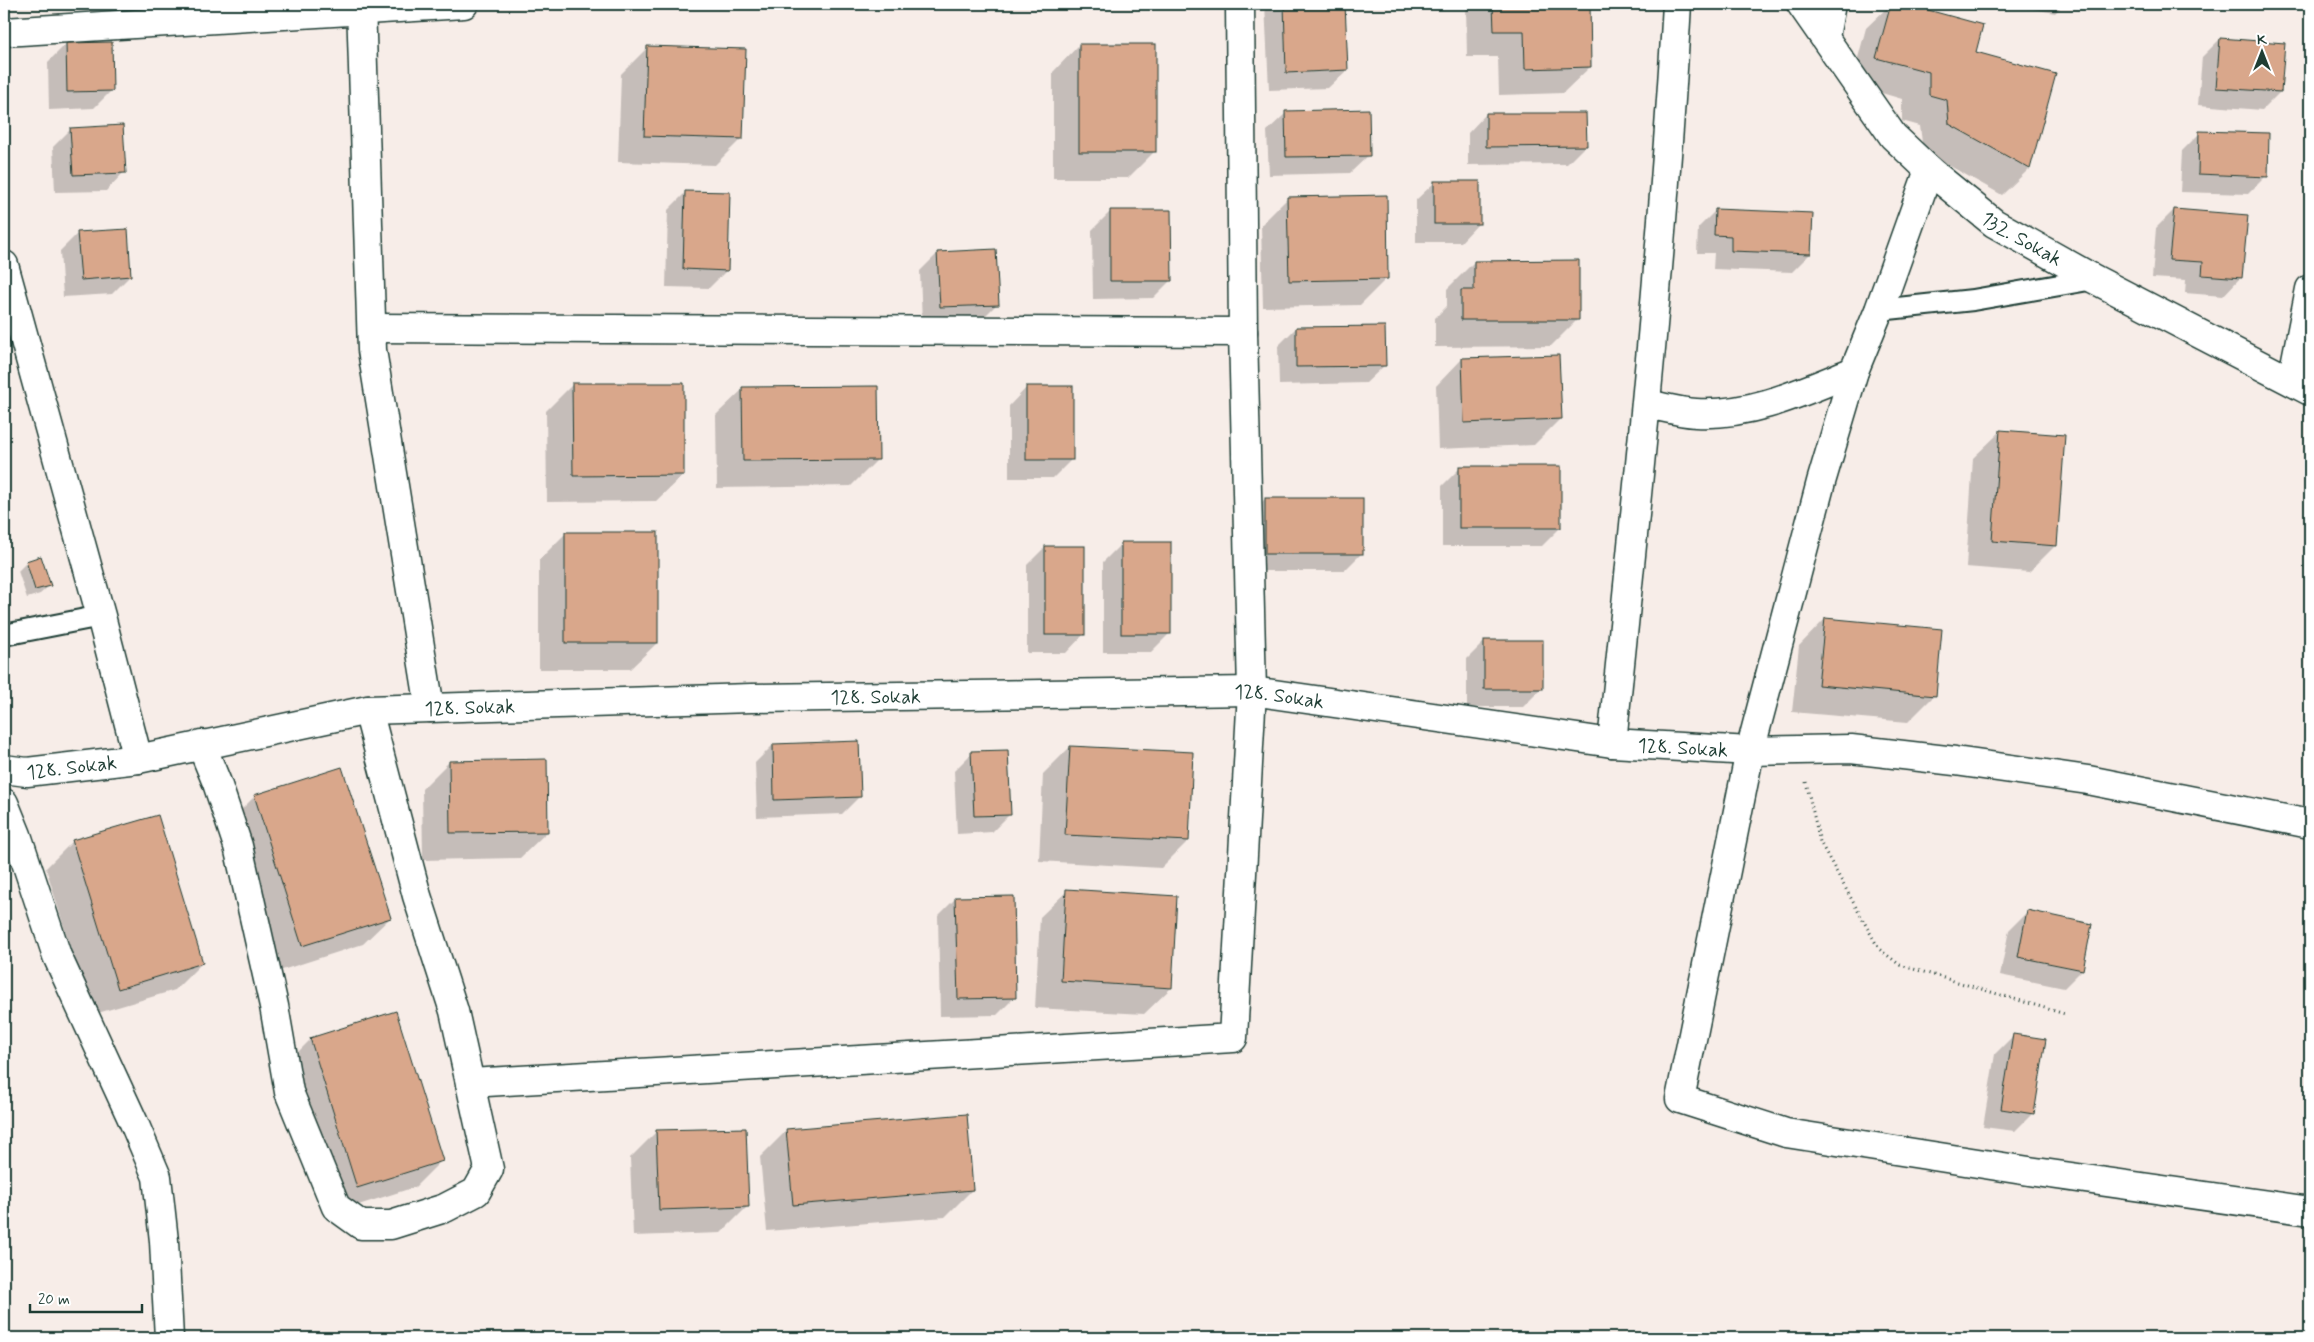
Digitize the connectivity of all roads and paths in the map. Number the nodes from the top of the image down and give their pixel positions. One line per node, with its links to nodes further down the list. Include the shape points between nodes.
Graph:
1 (464, 4): 6 (street)
2 (1240, 4): 15 (street)
3 (1677, 4): 18 (street)
4 (1801, 4): 8 (street, 132. Sokak)
5 (1831, 4): 8 (street)
6 (361, 7): 7 (street); 14 (street)
7 (4, 32)
8 (1825, 37): 9 (street, 132. Sokak, via 1893,136)
9 (1929, 170): 11 (street, 132. Sokak, via 1994,223); 13 (street)
10 (4, 265): 19 (street)
11 (2094, 279): 13 (lane, via 1973,300); 17 (street, 132. Sokak)
12 (2310, 289): 17 (street)
13 (1879, 310): 16 (street)
14 (372, 328): 15 (street); 22 (street, via 372,350)
15 (1243, 332): 21 (street)
16 (1854, 371): 18 (street, via 1766,404 1731,412 1695,413); 27 (street, via 1821,482)
17 (2301, 385)
18 (1647, 404): 24 (street)
19 (101, 616): 20 (lane); 28 (street)
20 (4, 635)
21 (1252, 691): 22 (street, 128. Sokak, via 751,698); 24 (street, 128. Sokak); 33 (street, via 1233,1038)
22 (430, 708): 23 (street, 128. Sokak)
23 (368, 710): 25 (street, 128. Sokak); 33 (street, via 417,896 454,1011)
24 (1612, 743): 27 (street, 128. Sokak)
25 (201, 744): 28 (street, 128. Sokak); 33 (street, via 238,846 274,1006 289,1092 336,1206 361,1224 391,1225 445,1208 476,1192 489,1169)
26 (1799, 750): 27 (street, 128. Sokak); 31 (street, 128. Sokak, via 1851,749 2088,780); 32 (path, via 1820,842 1879,949 1900,965)
27 (1750, 751): 34 (street, via 1680,1099 1786,1132)
28 (138, 759): 29 (street, 128. Sokak, via 27,772)
29 (4, 769)
30 (4, 803): 35 (street, via 57,956 157,1177)
31 (2310, 824)
32 (2066, 1014)
33 (470, 1083)
34 (2310, 1211)
35 (169, 1338)

